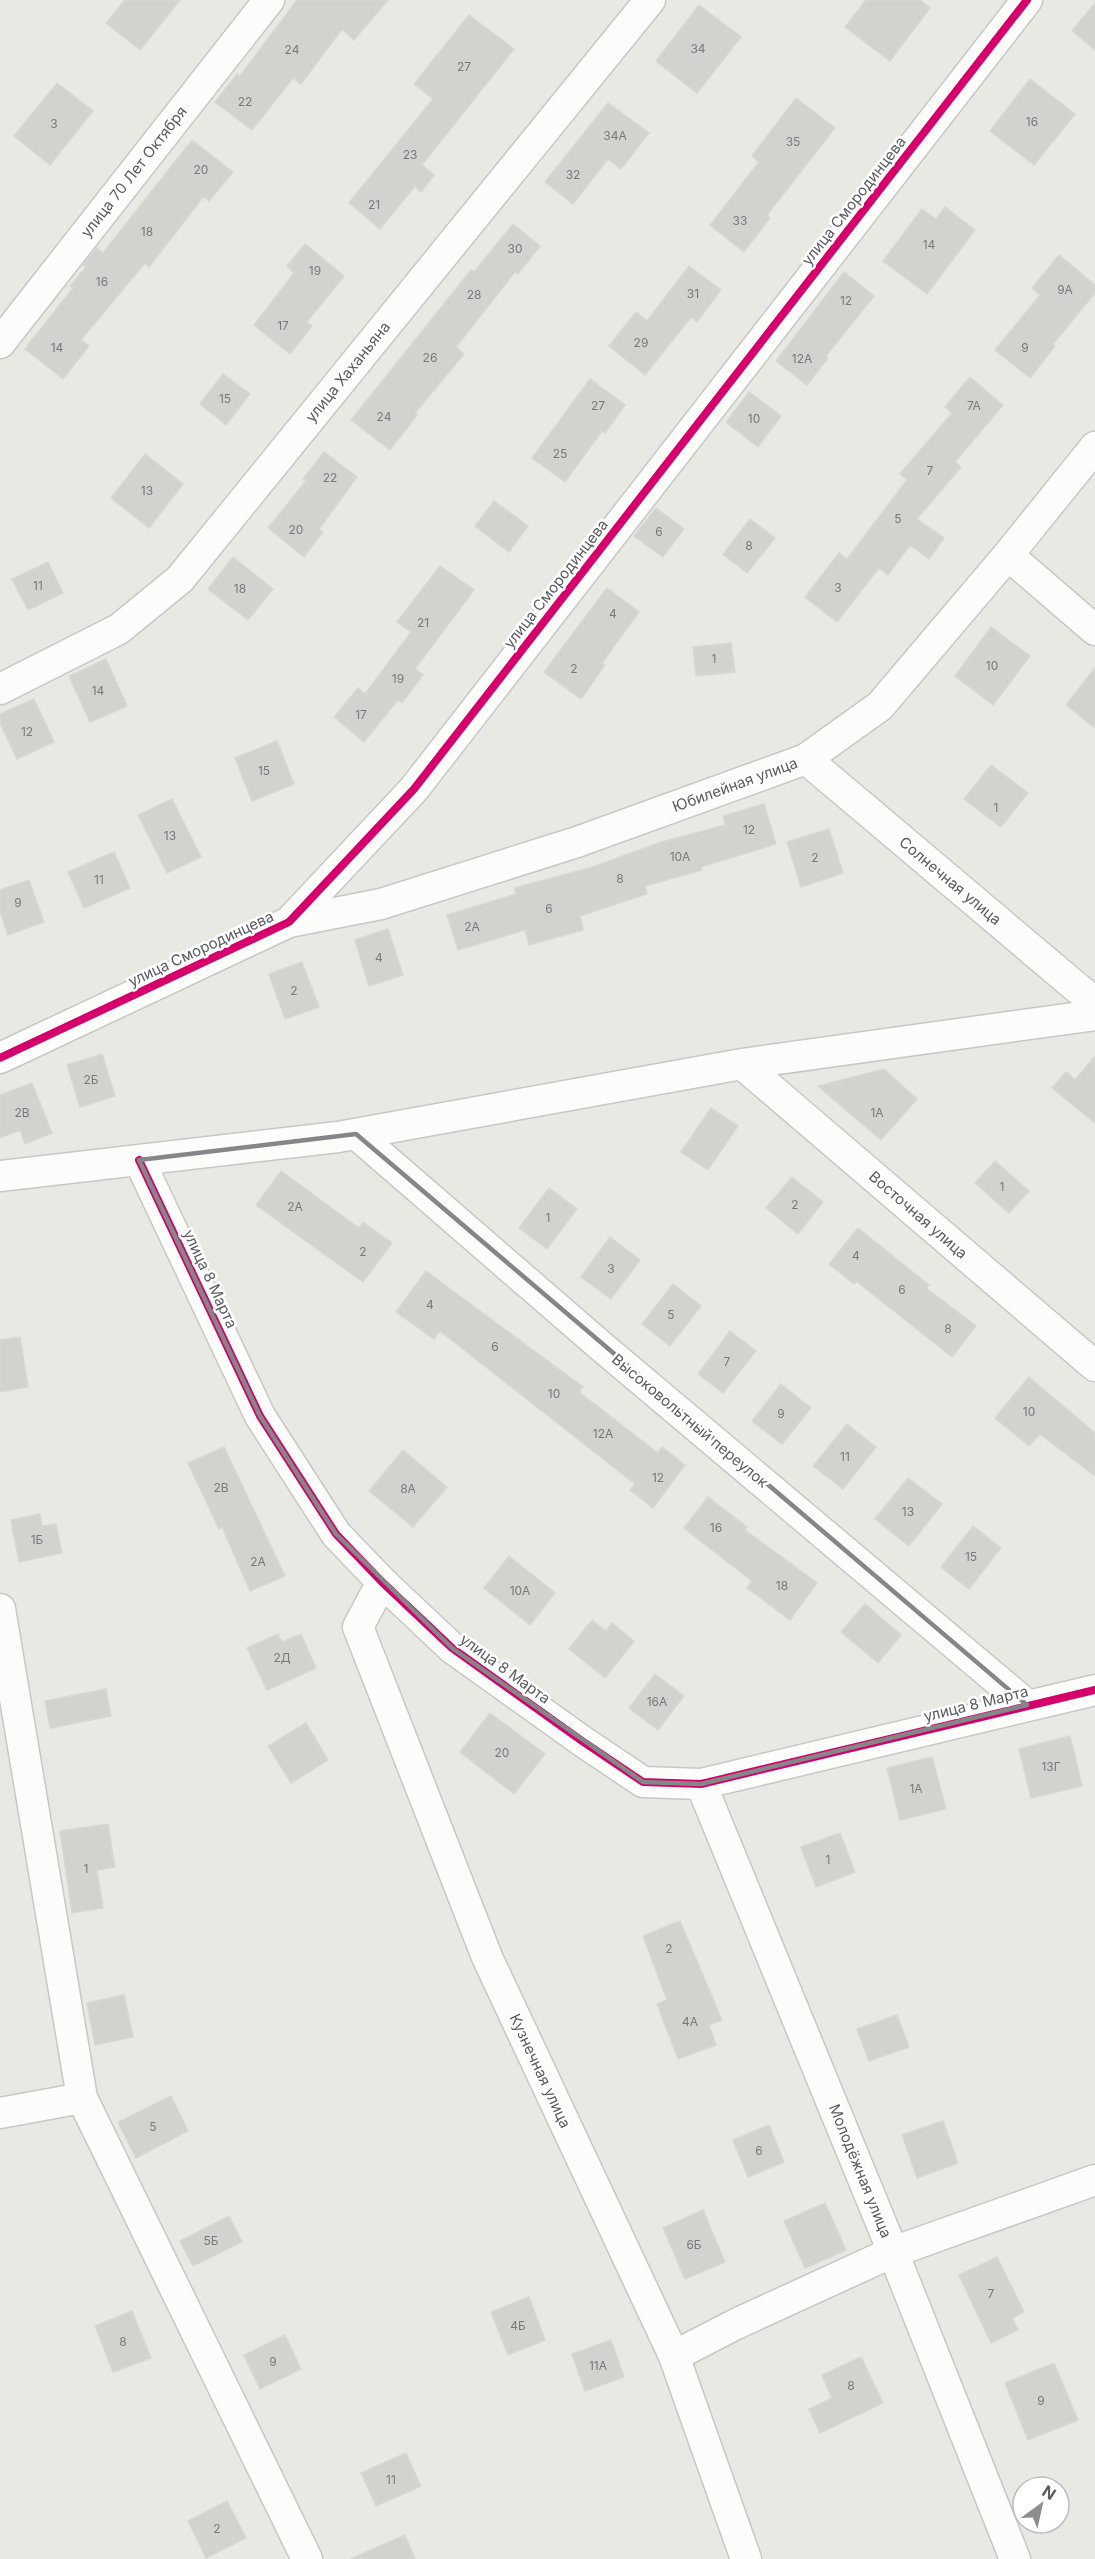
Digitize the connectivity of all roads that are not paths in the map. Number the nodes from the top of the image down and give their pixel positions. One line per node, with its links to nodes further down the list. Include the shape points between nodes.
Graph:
1 (269, 0): 4 (street, улица 70 Лет Октября)
2 (650, 0): 8 (street, улица Хаханьяна, via 180,579 119,629)
3 (1027, 0): 10 (street, улица Смородинцева, via 414,789)
4 (0, 343)
5 (1095, 447): 6 (street, Юбилейная улица)
6 (1008, 555): 7 (street); 9 (street, Юбилейная улица, via 880,705)
7 (1095, 630)
8 (0, 688)
9 (806, 759): 10 (street, Юбилейная улица, via 577,842 381,904); 11 (street, Солнечная улица)
10 (288, 922): 13 (street, улица Смородинцева)
11 (1095, 1003)
12 (1095, 1015): 14 (street)
13 (0, 1058)
14 (742, 1064): 15 (street); 18 (street, Восточная улица)
15 (356, 1134): 16 (street); 22 (street, Высоковольтный переулок)
16 (140, 1160): 17 (street); 19 (street, улица 8 Марта, via 260,1416 336,1534)
17 (0, 1176)
18 (1095, 1366)
19 (382, 1582): 23 (street, улица 8 Марта, via 452,1648 643,1782); 28 (street, Кузнечная улица, via 358,1627 487,1957)
20 (0, 1609): 24 (street)
21 (1095, 1690): 22 (street, улица 8 Марта)
22 (1027, 1705): 23 (street, улица 8 Марта)
23 (700, 1784): 27 (street, Молодёжная улица)
24 (82, 2098): 25 (street); 29 (street)
25 (0, 2112)
26 (1095, 2180): 27 (street)
27 (894, 2252): 28 (street); 31 (street, Молодёжная улица)
28 (674, 2356): 30 (street, Кузнечная улица)
29 (307, 2559)
30 (746, 2559)
31 (1015, 2559)

